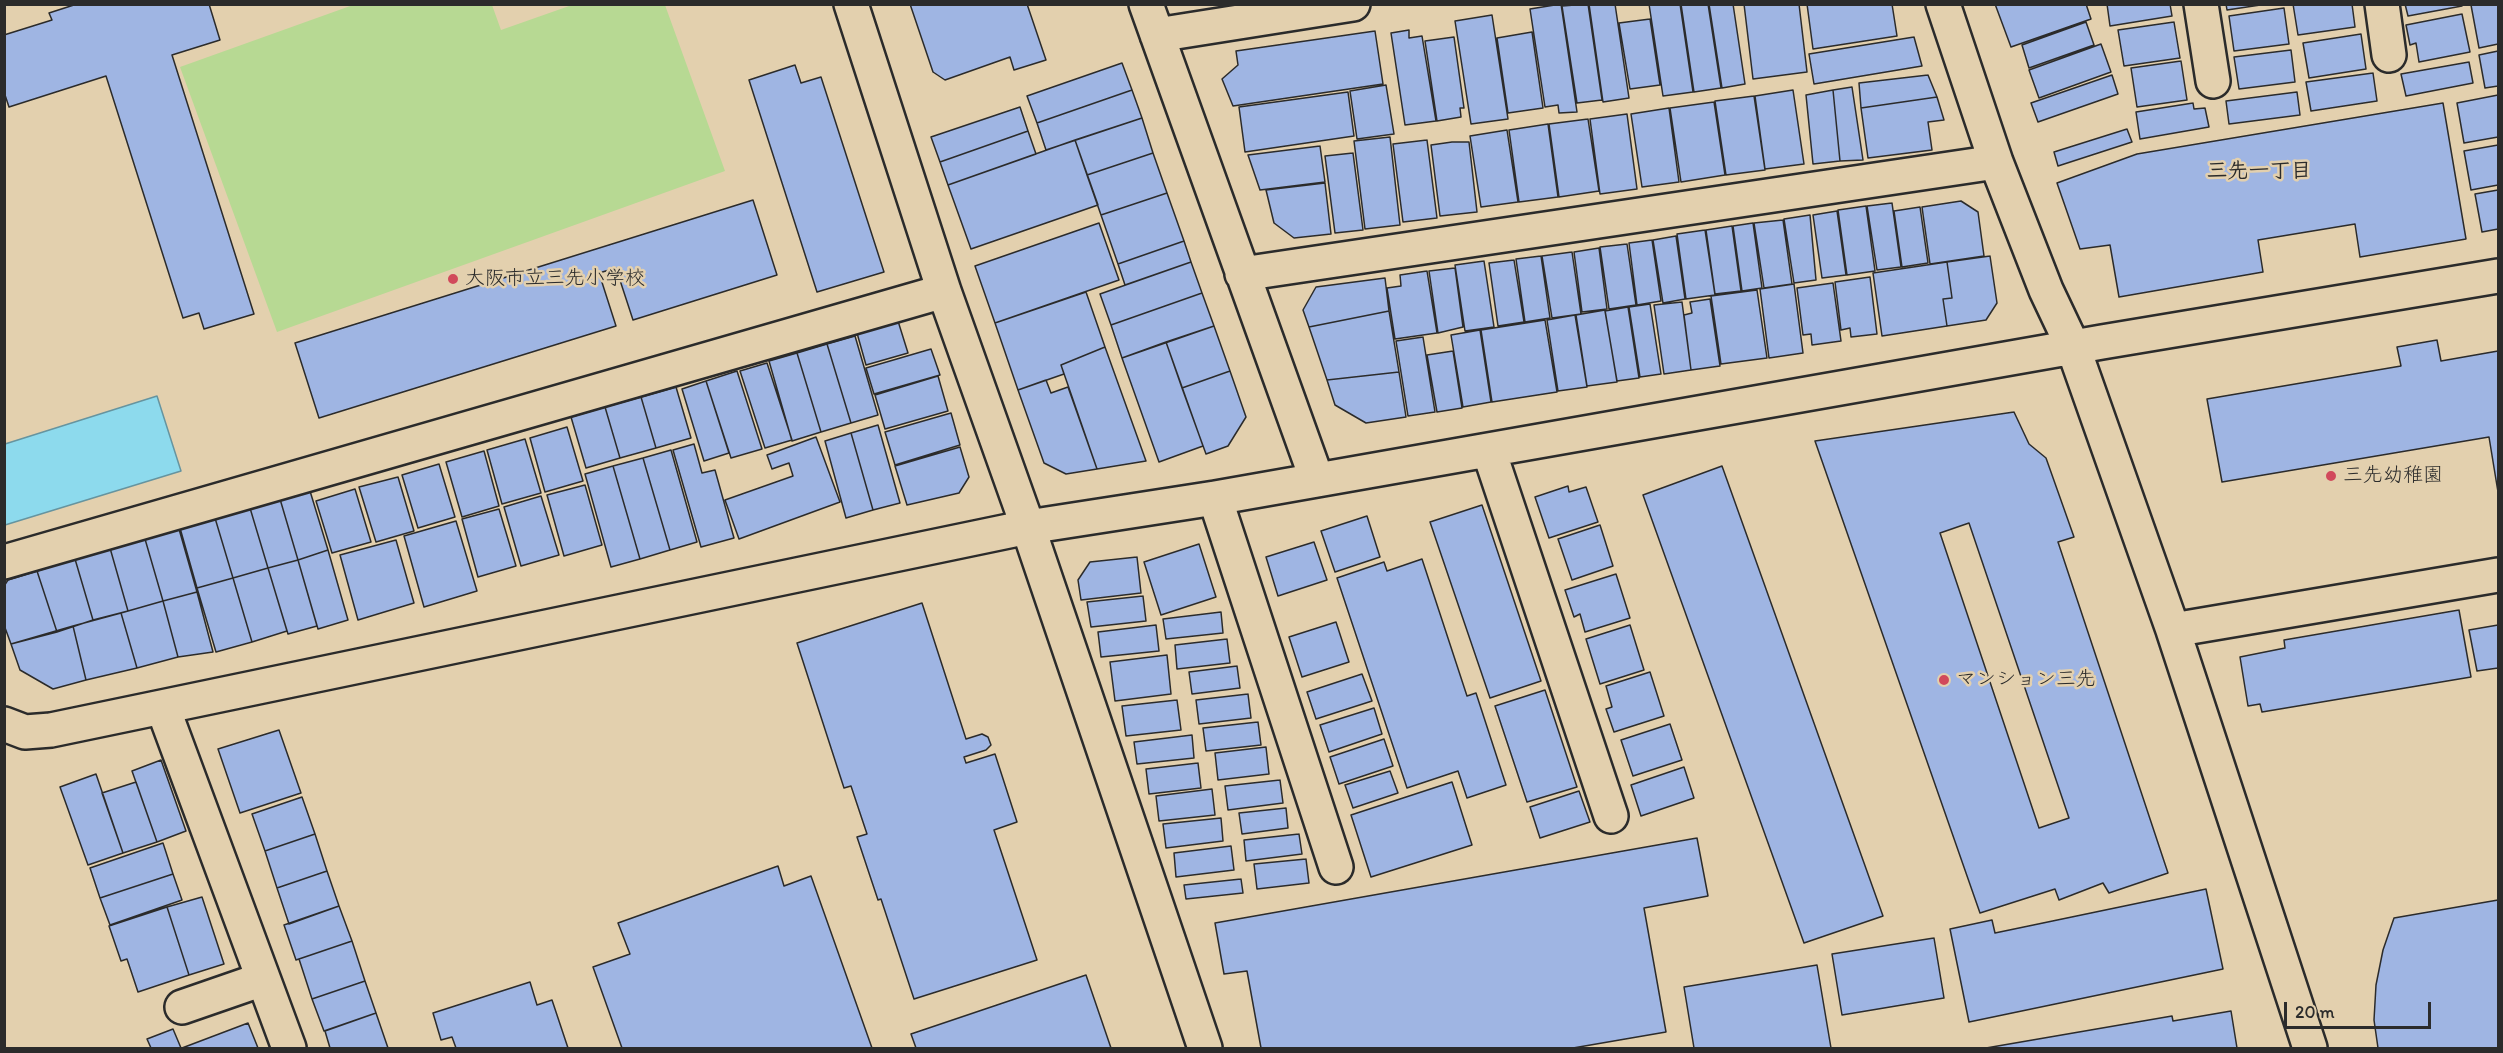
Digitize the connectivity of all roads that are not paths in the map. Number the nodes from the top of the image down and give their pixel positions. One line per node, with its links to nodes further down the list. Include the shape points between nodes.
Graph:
1 (851, 4): 13 (street)
2 (1146, 4): 7 (street)
3 (1353, 4): 7 (street)
4 (1943, 4): 10 (street)
5 (2200, 4): 9 (street)
6 (2382, 4): 8 (street)
7 (1157, 35): 11 (street)
8 (2389, 56)
9 (2212, 81)
10 (1996, 162): 11 (street); 14 (street, via 2046,290)
11 (1242, 274): 16 (street)
12 (2499, 276): 14 (street)
13 (944, 291): 18 (street); 19 (street)
14 (2073, 347): 15 (street); 21 (street)
15 (1489, 451): 16 (street); 24 (street)
16 (1317, 480): 17 (street)
17 (1215, 498): 18 (street); 25 (street)
18 (1028, 527): 22 (street); 29 (street)
19 (4, 562)
20 (2499, 575): 21 (street)
21 (2173, 630): 30 (street)
22 (163, 708): 23 (street, via 51,730 25,732); 26 (street)
23 (4, 724)
24 (1611, 816)
25 (1336, 867)
26 (263, 979): 27 (street); 28 (street)
27 (182, 1007)
28 (289, 1048)
29 (1205, 1048)
30 (2310, 1048)

